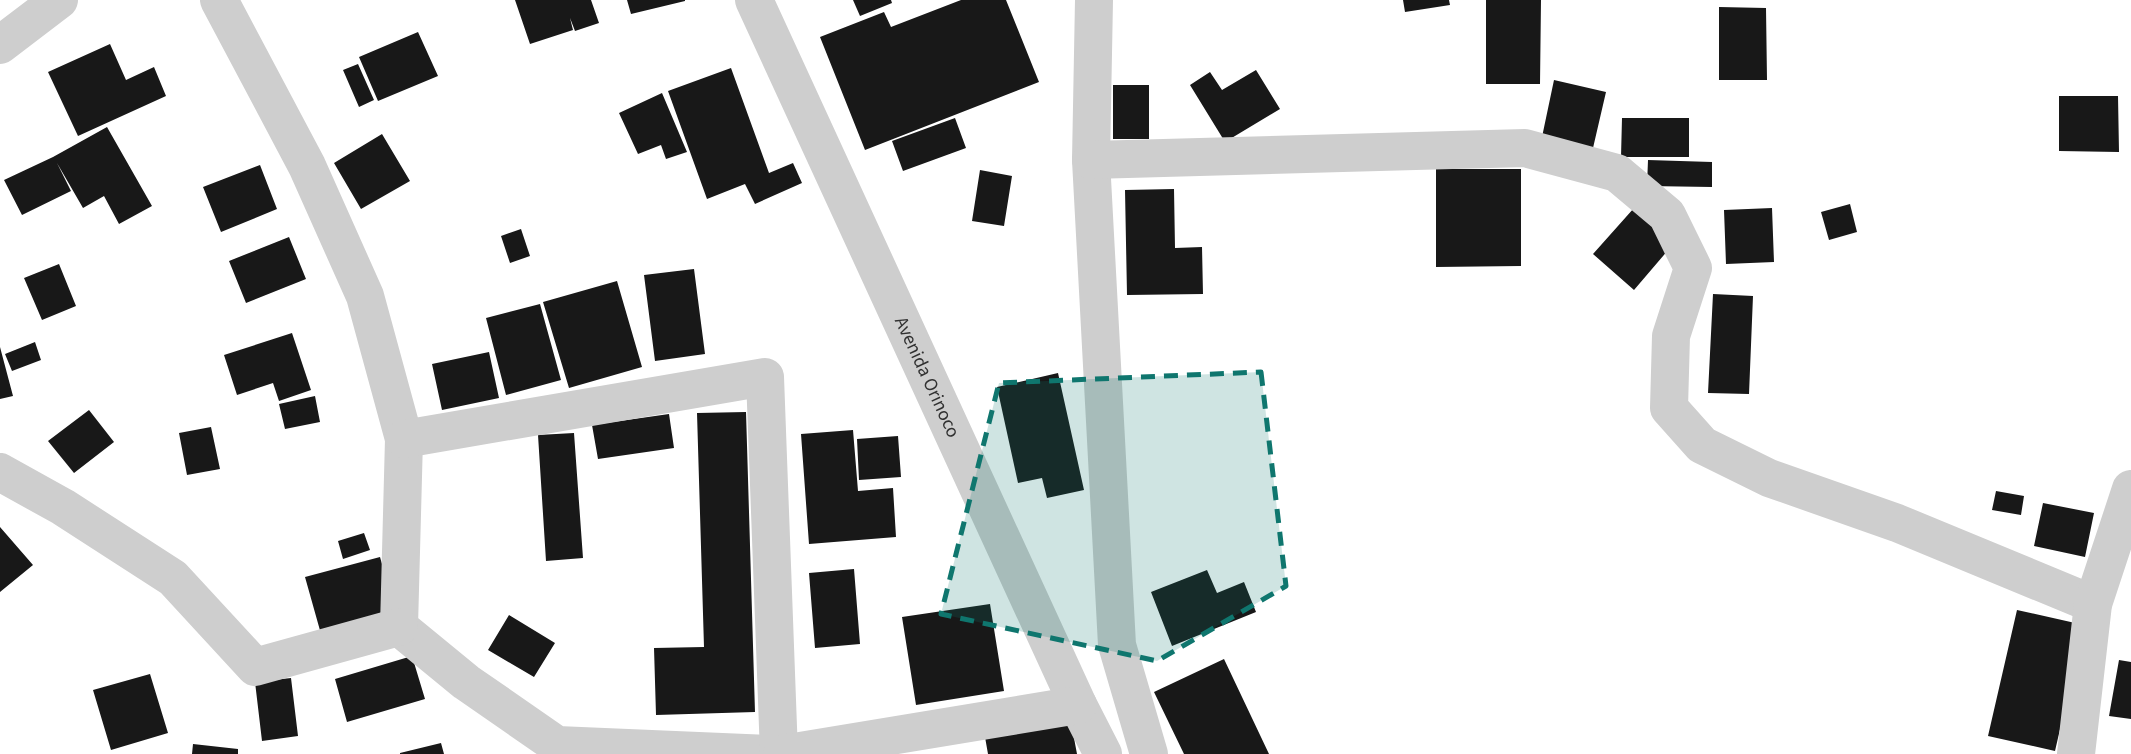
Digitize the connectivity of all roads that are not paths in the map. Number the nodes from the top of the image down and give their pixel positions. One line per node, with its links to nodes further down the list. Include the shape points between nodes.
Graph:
1 (59, 0): 5 (street)
2 (219, 0): 7 (street, via 307,166 365,296)
3 (754, 0): 12 (street, Avenida Orinoco)
4 (1094, 0): 6 (street)
5 (0, 45)
6 (1091, 160): 10 (street, via 1525,148 1617,173 1667,215 1693,268 1671,335 1669,408 1702,445 1769,478 1897,523); 16 (street, via 1117,645)
7 (404, 439): 11 (street); 14 (street, via 765,377)
8 (0, 472): 11 (street, via 173,578 255,667)
9 (2131, 489): 10 (street)
10 (2094, 604): 17 (street)
11 (399, 627): 13 (street, via 466,682 557,745)
12 (1078, 705): 14 (street); 15 (street, Avenida Orinoco)
13 (767, 754)
14 (780, 754)
15 (1103, 754)
16 (1149, 754)
17 (2076, 754)

